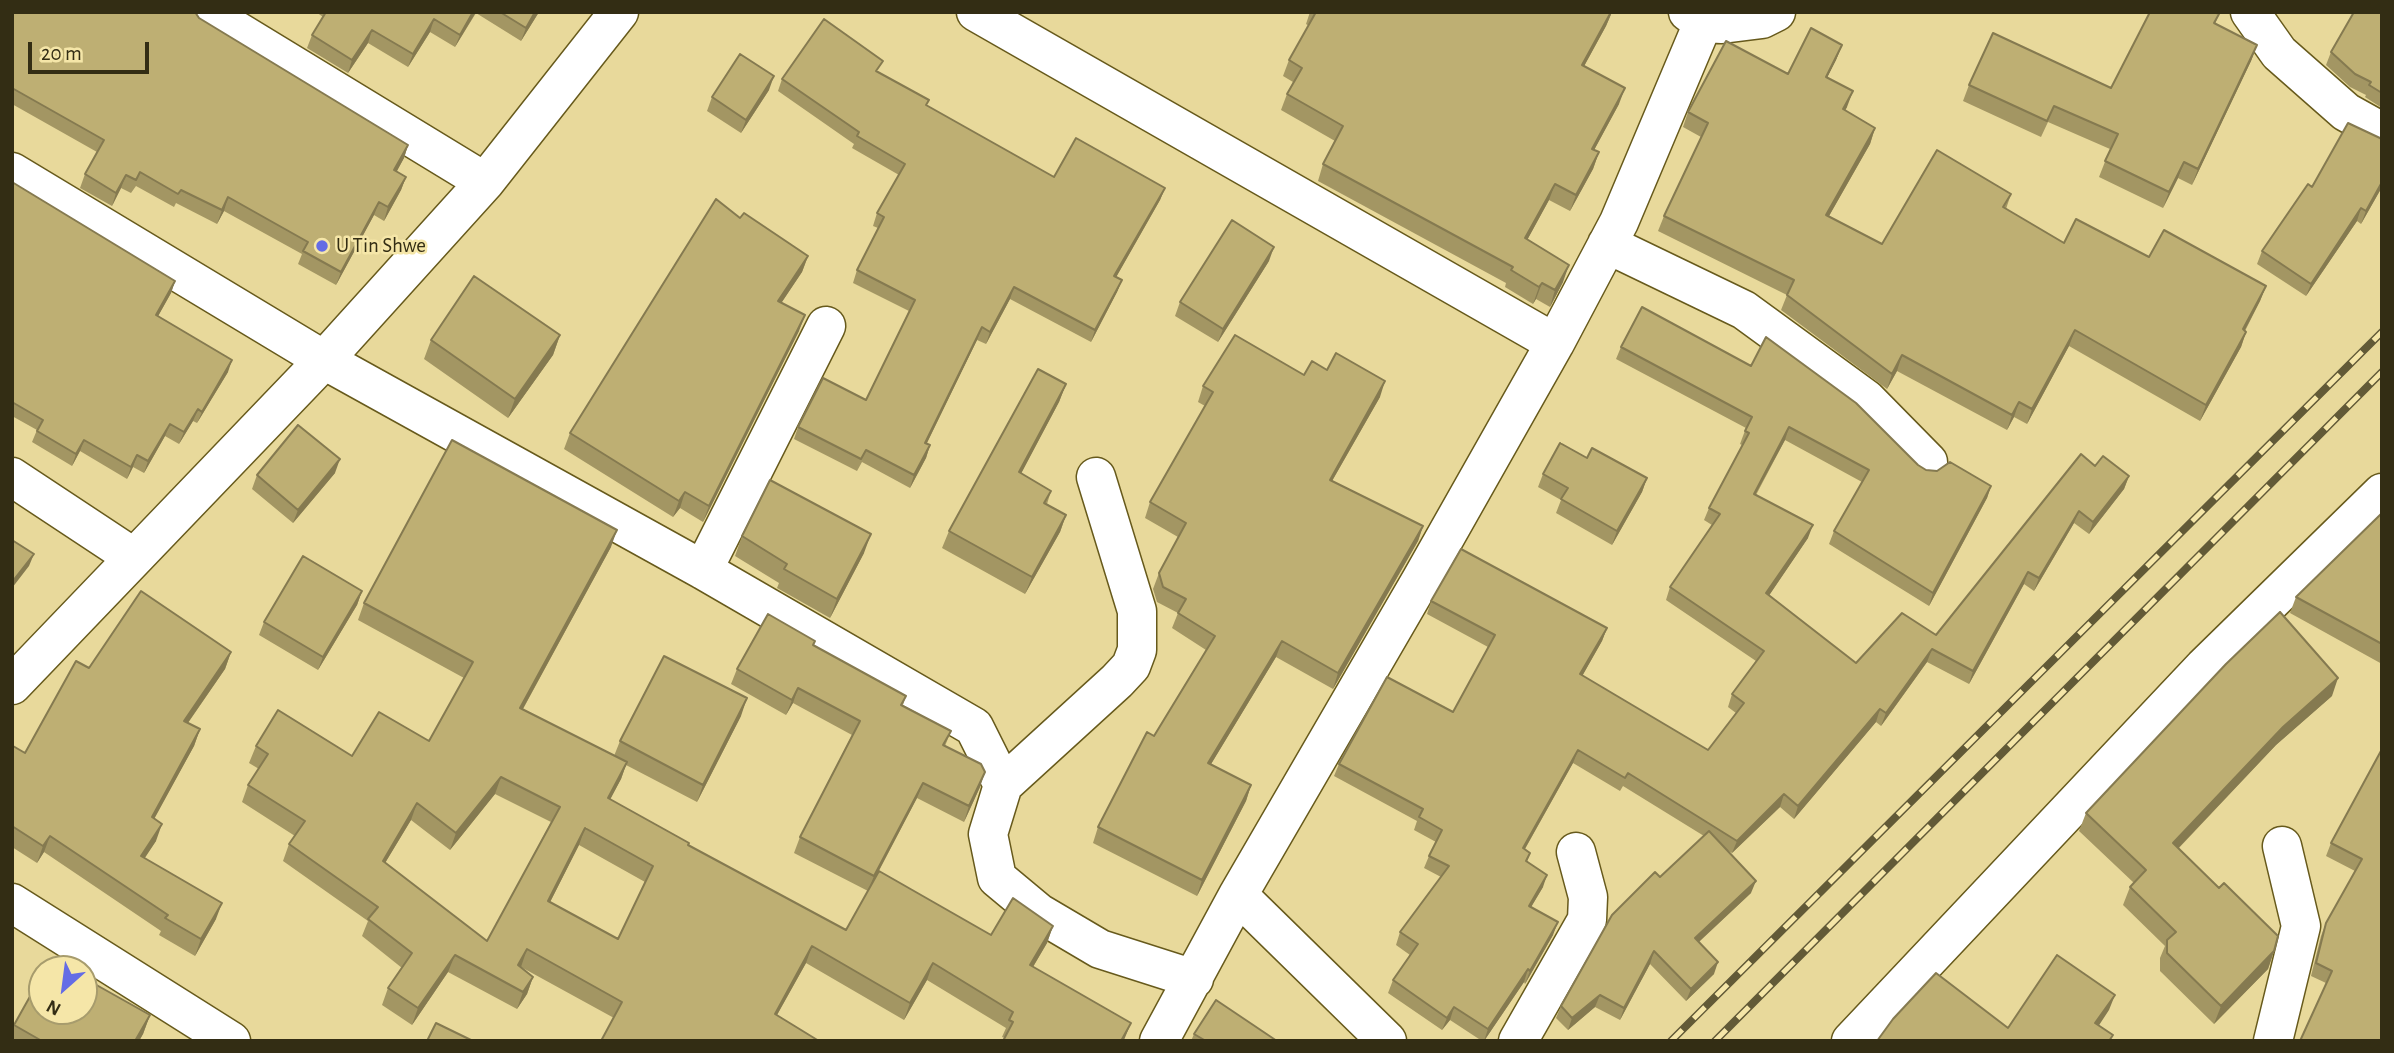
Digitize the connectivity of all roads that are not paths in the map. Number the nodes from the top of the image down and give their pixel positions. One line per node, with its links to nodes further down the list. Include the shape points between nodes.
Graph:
1 (206, 12): 9 (street)
2 (619, 12): 9 (street)
3 (976, 12): 12 (street)
4 (1776, 12): 6 (street, via 1762,19)
5 (2250, 12): 7 (street, via 2279,53 2346,112)
6 (1696, 18): 10 (street)
7 (2382, 132)
8 (12, 172): 13 (street)
9 (485, 182): 13 (street)
10 (1607, 244): 12 (street); 14 (street, via 1744,310 1866,399)
11 (826, 327): 19 (street)
12 (1555, 343): 24 (street)
13 (324, 360): 18 (street); 19 (street)
14 (1928, 462)
15 (12, 477): 18 (street)
16 (1096, 477): 21 (street, via 1137,611 1138,650 1117,681)
17 (2382, 493): 31 (street, via 2204,667)
18 (133, 557): 20 (street)
19 (703, 570): 21 (street, via 974,727)
20 (12, 685)
21 (1003, 785): 26 (street, via 988,834 997,878 1039,913 1100,949)
22 (2283, 846): 32 (street, via 2301,926)
23 (1576, 852): 30 (street, via 1588,897 1587,920)
24 (1238, 895): 26 (street); 29 (street)
25 (12, 903): 27 (street)
26 (1194, 979): 28 (street)
27 (231, 1041)
28 (1159, 1041)
29 (1387, 1041)
30 (1518, 1041)
31 (1851, 1041)
32 (2273, 1041)

